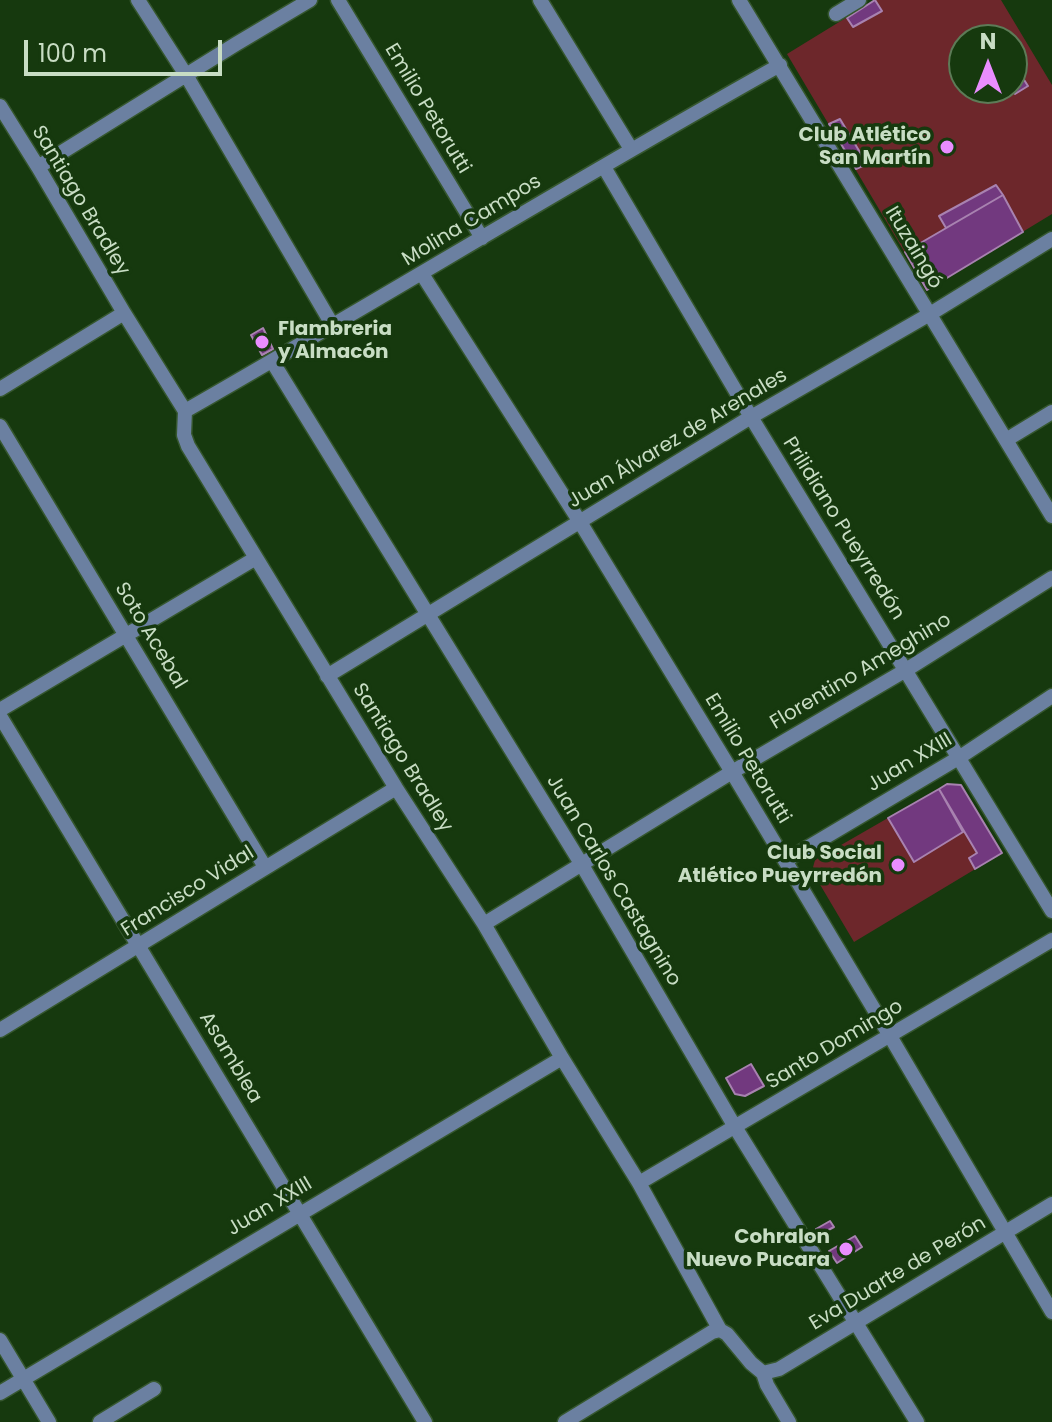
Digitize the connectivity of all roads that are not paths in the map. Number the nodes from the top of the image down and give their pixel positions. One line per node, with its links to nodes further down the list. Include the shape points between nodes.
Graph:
1 (138, 0): 9 (street)
2 (310, 0): 9 (street)
3 (338, 0): 14 (street, Emilio Petorutti)
4 (540, 0): 11 (street)
5 (739, 0): 8 (street, Ituzaingó)
6 (859, 0): 7 (street)
7 (836, 14)
8 (780, 65): 11 (street, Molina Campos); 18 (street, Ituzaingó)
9 (186, 75): 12 (street); 19 (street)
10 (0, 106): 12 (street, Santiago Bradley)
11 (631, 149): 13 (street, Molina Campos)
12 (38, 167): 17 (street, Santiago Bradley)
13 (604, 167): 14 (street, Molina Campos); 24 (street, Prilidiano Pueyrredón)
14 (482, 238): 16 (street, Molina Campos)
15 (1052, 239): 18 (street, Juan Álvarez de Arenales)
16 (422, 274): 19 (street, Molina Campos); 28 (street, Emilio Petorutti)
17 (124, 313): 21 (street); 22 (street, Santiago Bradley)
18 (930, 314): 24 (street, Juan Álvarez de Arenales); 26 (street, Ituzaingó)
19 (333, 326): 20 (street, Molina Campos)
20 (272, 361): 22 (street, Molina Campos); 31 (street, Juan Carlos Castagnino)
21 (0, 389)
22 (185, 411): 29 (street, Santiago Bradley, via 188,446)
23 (1052, 412): 26 (street)
24 (751, 417): 28 (street, Juan Álvarez de Arenales); 33 (street, Prilidiano Pueyrredón)
25 (0, 426): 32 (street, Soto Acebal)
26 (1006, 440): 27 (street, Ituzaingó)
27 (1052, 516)
28 (580, 522): 31 (street, Juan Álvarez de Arenales); 38 (street, Emilio Petorutti)
29 (256, 558): 32 (street); 34 (street, Santiago Bradley)
30 (1052, 578): 33 (street, Florentino Ameghino)
31 (427, 614): 34 (street, Juan Álvarez de Arenales); 41 (street, Juan Carlos Castagnino)
32 (126, 635): 36 (street); 42 (street, Soto Acebal)
33 (906, 670): 37 (street, Prilidiano Pueyrredón); 38 (street, Florentino Ameghino)
34 (327, 676): 39 (street, Santiago Bradley)
35 (1052, 696): 37 (street, Juan XXIII)
36 (0, 713): 46 (street, Asamblea)
37 (960, 757): 40 (street, Juan XXIII); 43 (street, Prilidiano Pueyrredón)
38 (732, 772): 40 (street, Emilio Petorutti); 41 (street, Florentino Ameghino)
39 (396, 788): 42 (street, Francisco Vidal); 44 (street, Santiago Bradley)
40 (785, 861): 48 (street, Emilio Petorutti)
41 (582, 865): 44 (street, Florentino Ameghino); 50 (street, Juan Carlos Castagnino)
42 (265, 867): 46 (street, Francisco Vidal)
43 (1052, 911)
44 (484, 924): 49 (street, Santiago Bradley)
45 (1052, 940): 48 (street, Santo Domingo)
46 (139, 946): 47 (street, Francisco Vidal); 53 (street, Asamblea)
47 (0, 1030)
48 (890, 1036): 50 (street, Santo Domingo); 54 (street, Emilio Petorutti)
49 (562, 1058): 51 (street, Santiago Bradley); 53 (street, Juan XXIII)
50 (735, 1127): 51 (street, Santo Domingo); 56 (street, Juan Carlos Castagnino)
51 (639, 1183): 57 (street, Santiago Bradley)
52 (1052, 1204): 54 (street, Eva Duarte de Perón)
53 (300, 1213): 60 (street, Juan XXIII); 65 (street, Asamblea)
54 (1004, 1232): 55 (street, Emilio Petorutti); 56 (street, Eva Duarte de Perón)
55 (1052, 1312)
56 (857, 1322): 59 (street, Eva Duarte de Perón, via 779,1369); 68 (street, Juan Carlos Castagnino)
57 (720, 1330): 59 (street, Santiago Bradley); 66 (street)
58 (0, 1340): 60 (street)
59 (763, 1373): 67 (street, Santiago Bradley)
60 (23, 1379): 62 (street, Juan XXIII); 63 (street)
61 (154, 1389): 64 (street)
62 (0, 1393)
63 (49, 1422)
64 (100, 1422)
65 (425, 1422)
66 (565, 1422)
67 (789, 1422)
68 (917, 1422)

